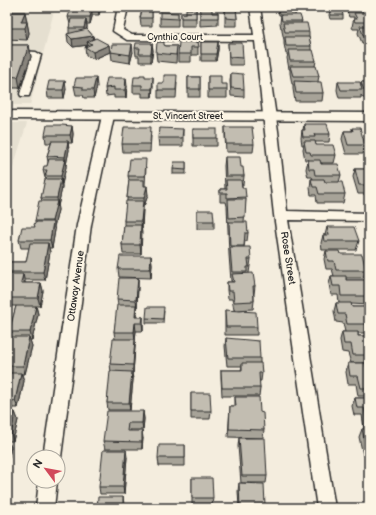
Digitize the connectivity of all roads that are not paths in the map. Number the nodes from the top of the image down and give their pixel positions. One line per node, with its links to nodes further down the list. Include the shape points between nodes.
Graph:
1 (123, 7): 3 (street, Cynthia Court, via 118,31 130,38)
2 (255, 7): 3 (street, Rose Street)
3 (259, 38): 8 (street, Rose Street)
4 (7, 53): 5 (street, via 36,55)
5 (25, 94)
6 (7, 115): 7 (main road, St. Vincent Street)
7 (108, 116): 8 (main road, St. Vincent Street); 12 (street, Ottaway Avenue, via 84,225)
8 (270, 117): 9 (main road, St. Vincent Street); 10 (street, Rose Street)
9 (369, 117)
10 (281, 215): 11 (street); 15 (street, Rose Street)
11 (369, 217)
12 (53, 449)
13 (47, 489): 14 (street)
14 (45, 508)
15 (326, 508)

